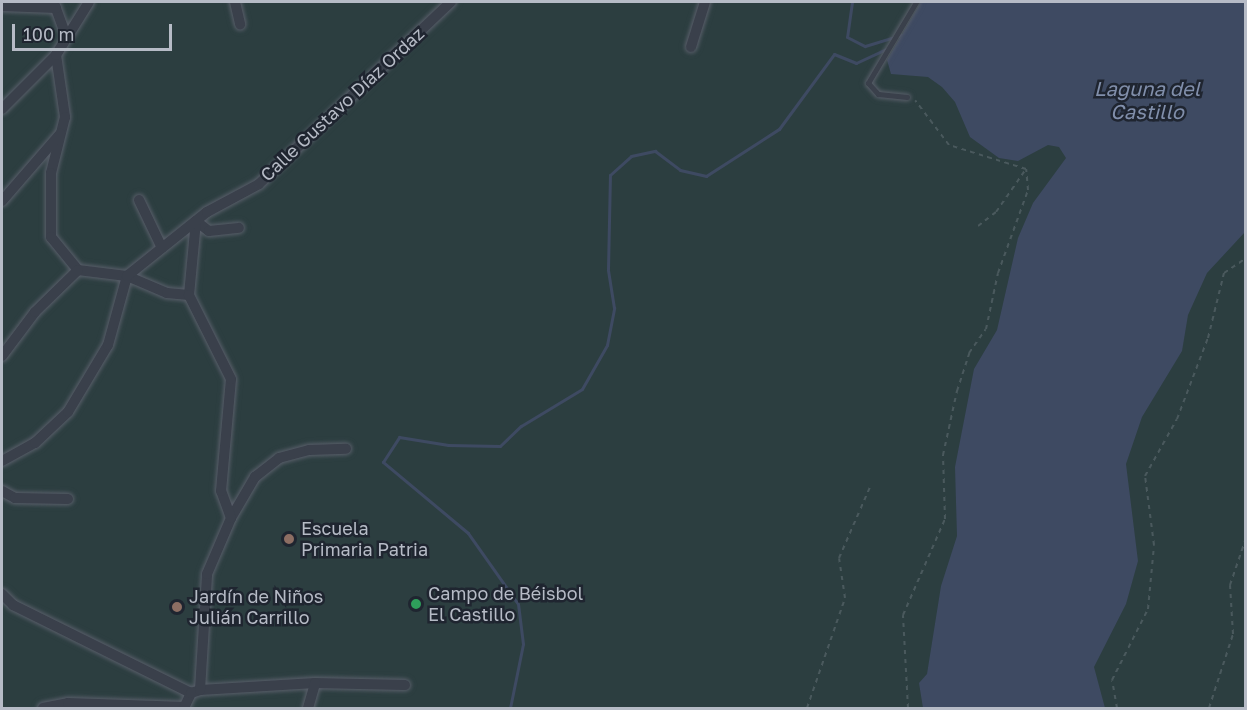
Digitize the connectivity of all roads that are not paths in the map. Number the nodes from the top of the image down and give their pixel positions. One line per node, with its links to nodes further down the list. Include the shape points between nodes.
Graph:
1 (89, 2): 9 (street)
2 (235, 2): 8 (street)
3 (451, 2): 17 (street, Calle Gustavo Díaz Ordaz, via 259,184)
4 (705, 2): 10 (street)
5 (916, 2): 12 (lane, via 871,75 871,90)
6 (55, 5): 7 (street); 9 (street)
7 (2, 6)
8 (240, 24)
9 (66, 36): 11 (street)
10 (691, 46)
11 (56, 55): 13 (street); 14 (street)
12 (907, 96)
13 (2, 109)
14 (63, 132): 16 (street); 20 (street, via 47,207 51,237)
15 (139, 200): 19 (street)
16 (2, 201)
17 (196, 221): 18 (street, via 209,231); 19 (street, Calle Gustavo Díaz Ordaz); 22 (street)
18 (239, 228)
19 (162, 248): 21 (street, Calle Gustavo Díaz Ordaz)
20 (78, 270): 21 (street); 23 (street, via 35,312)
21 (127, 276): 22 (street, via 167,293); 25 (street, via 108,345 68,411 35,443)
22 (189, 295): 28 (street, via 231,379 221,491)
23 (2, 357)
24 (346, 449): 28 (street, via 309,450 279,458 255,477)
25 (2, 461)
26 (2, 491): 27 (street, via 15,498)
27 (68, 500)
28 (231, 518): 32 (street, via 207,574)
29 (2, 594): 32 (street, via 13,605)
30 (315, 683): 31 (street); 32 (street); 35 (street)
31 (405, 685)
32 (195, 692): 34 (street)
33 (43, 708): 34 (street, via 68,703)
34 (185, 708)
35 (308, 708)

